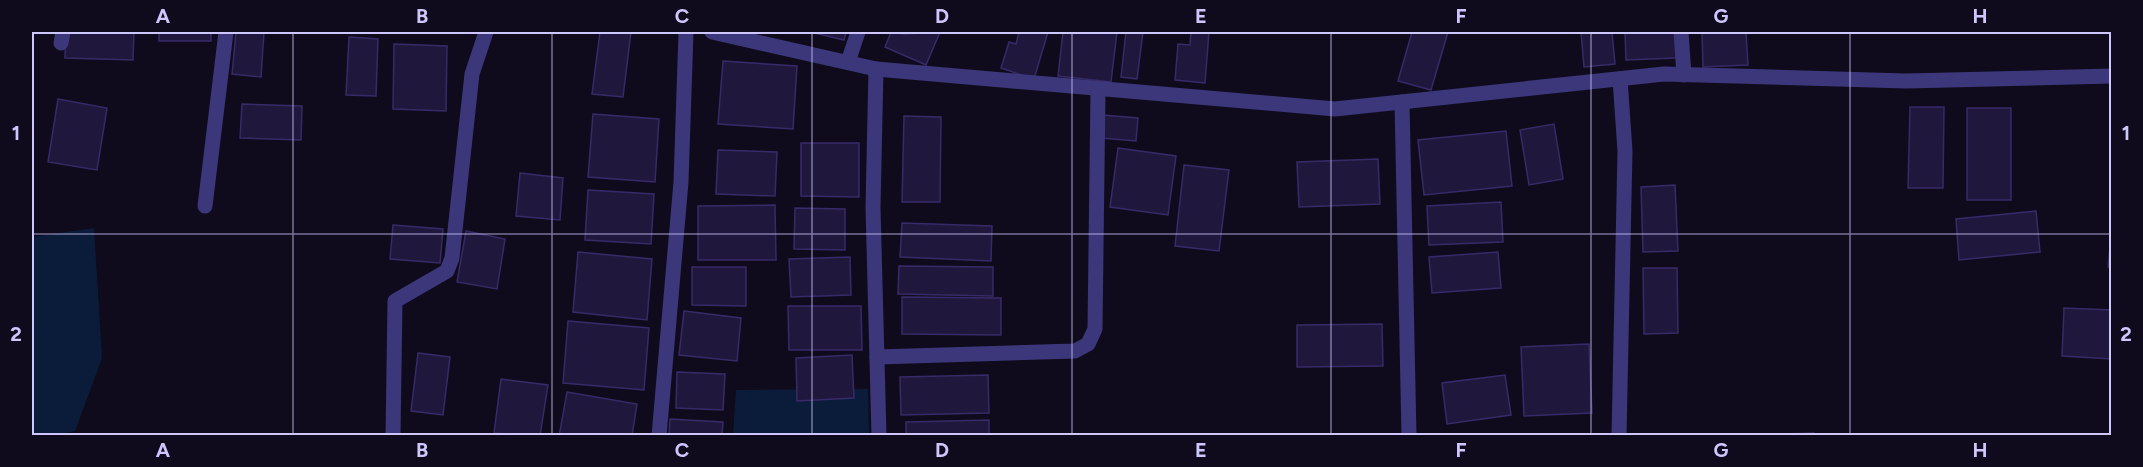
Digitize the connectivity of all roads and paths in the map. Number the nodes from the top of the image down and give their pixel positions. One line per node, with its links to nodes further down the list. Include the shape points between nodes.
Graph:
1 (226, 32): 14 (street)
2 (486, 32): 16 (street, via 472,74 452,258 447,271 395,301)
3 (686, 32): 17 (street, via 681,182)
4 (712, 32): 7 (street)
5 (858, 32): 7 (street)
6 (1682, 32): 9 (street)
7 (848, 62): 8 (street)
8 (876, 69): 12 (street); 15 (street, via 873,207)
9 (1684, 75): 10 (street, via 1906,81); 11 (street)
10 (2112, 76)
11 (1620, 79): 13 (street); 20 (street, via 1625,151)
12 (1098, 90): 13 (street, via 1335,109); 15 (street, via 1095,329 1088,344 1075,351)
13 (1402, 102): 19 (street)
14 (206, 206)
15 (877, 357): 18 (street)
16 (393, 435)
17 (659, 435)
18 (879, 435)
19 (1408, 435)
20 (1619, 435)

